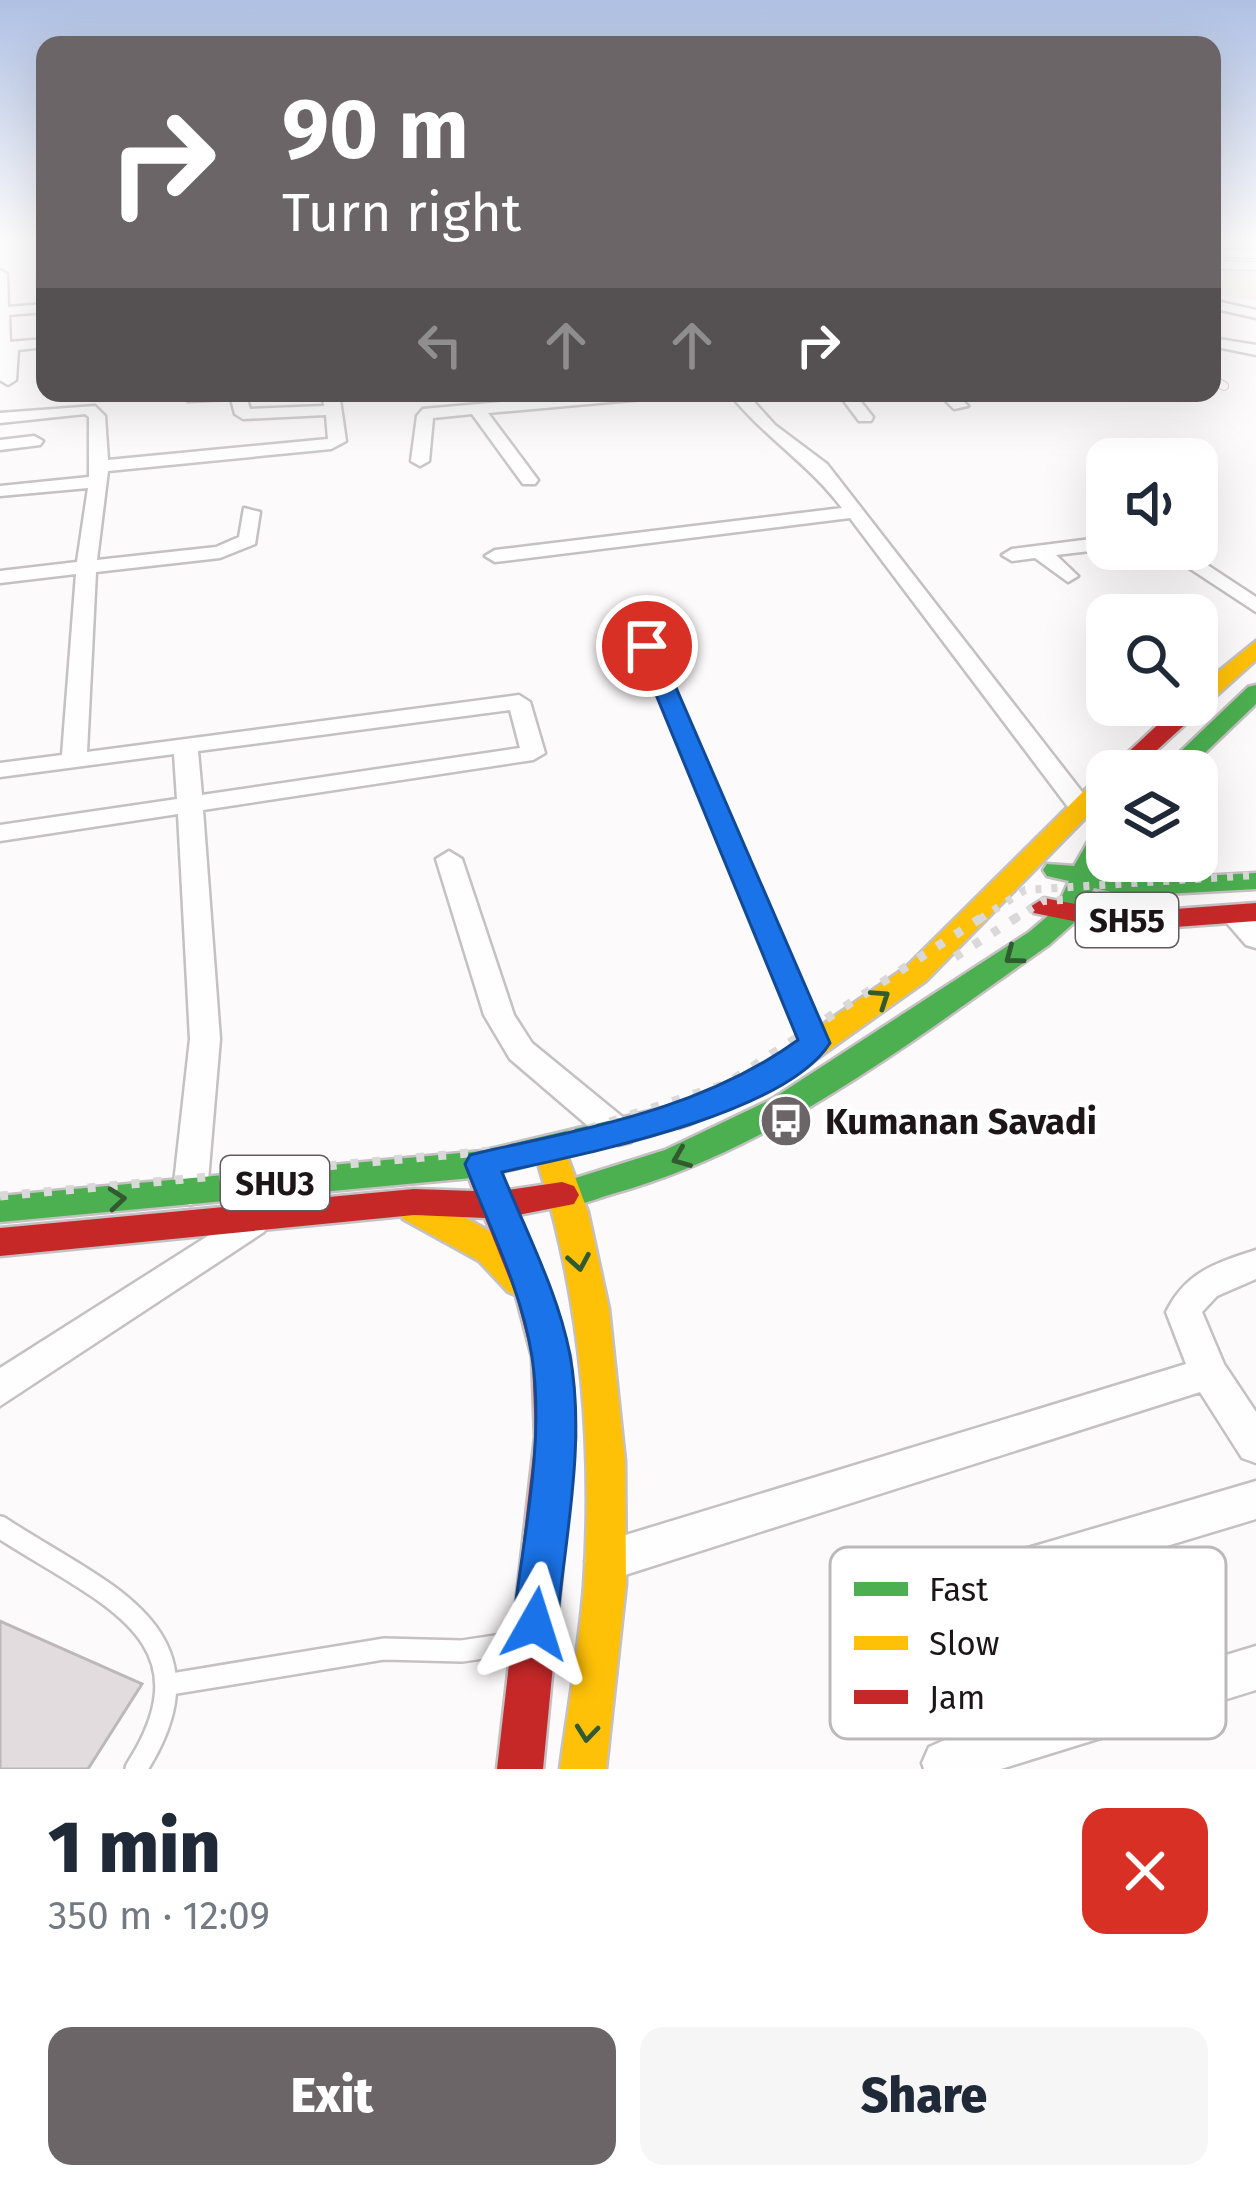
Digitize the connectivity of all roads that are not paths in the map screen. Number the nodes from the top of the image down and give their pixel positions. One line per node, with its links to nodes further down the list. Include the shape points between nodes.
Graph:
1 (36, 344): 3 (street)
2 (1221, 344): 4 (street)
3 (4, 346): 6 (street)
4 (1256, 353): 5 (street)
5 (1221, 357)
6 (8, 380)
7 (1221, 384): 8 (lane)
8 (1224, 386)
9 (240, 402): 10 (street, via 243,414)
10 (333, 402): 22 (street, via 331,444)
11 (446, 402): 16 (street)
12 (507, 402): 15 (street)
13 (744, 402): 26 (street, via 821,468)
14 (854, 402): 17 (street)
15 (476, 408): 16 (street); 23 (street)
16 (437, 412): 21 (street, via 425,416)
17 (866, 417)
18 (0, 418): 22 (street, via 95,411)
19 (34, 441): 20 (street)
20 (0, 445)
21 (420, 461)
22 (99, 474): 24 (street); 31 (street)
23 (529, 480)
24 (0, 491)
25 (251, 512): 31 (street, via 248,540 239,546)
26 (856, 512): 30 (street); 48 (street)
27 (1086, 545): 28 (street)
28 (1039, 551): 29 (street); 33 (street)
29 (1012, 555)
30 (495, 556)
31 (86, 568): 34 (street); 44 (street)
32 (1201, 570): 35 (street)
33 (1068, 576)
34 (0, 577)
35 (1256, 606)
36 (647, 646): 62 (lane)
37 (1256, 648): 38 (main road)
38 (1218, 682)
39 (1256, 692): 43 (main road)
40 (1170, 726): 42 (main road)
41 (186, 746): 44 (street); 46 (street); 46 (street, via 519,702 533,753)
42 (1143, 750)
43 (1194, 750)
44 (74, 761): 45 (street)
45 (2, 770)
46 (189, 801): 50 (street); 66 (street, via 205,1039)
47 (1086, 801): 48 (main road, SHU3)
48 (1080, 806): 49 (street); 52 (main road, SHU3)
49 (1086, 815)
50 (0, 833)
51 (448, 859): 63 (street, via 499,1015 521,1051)
52 (1033, 860): 55 (main road, SH55); 58 (main road, SHU3)
53 (1086, 876): 55 (main road, SHU3)
54 (1256, 881): 57 (main road, SH55)
55 (1082, 882): 57 (main road, SH55); 60 (main road, SHU3)
56 (1146, 882): 57 (main road)
57 (1153, 889)
58 (1003, 890): 60 (main road, SH55); 62 (main road, SHU3, one-way to 58, via 916,974)
59 (1245, 913): 60 (main road, SH55, via 1178,922); 61 (street)
60 (1066, 916): 67 (main road, SHU3, one-way to 67, via 890,1043 744,1132)
61 (1256, 938)
62 (815, 1043): 63 (main road, SHU3, via 769,1077)
63 (620, 1133): 64 (main road, SHU3)
64 (550, 1150): 65 (main road, SHU3); 67 (main road)
65 (482, 1164): 66 (main road, SHU3); 69 (main road)
66 (190, 1192): 70 (main road, SHU3, one-way to 66)
67 (566, 1194): 69 (main road, SHU3); 81 (main road, one-way to 81, via 597,1350)
68 (399, 1204): 69 (main road, SHU3); 71 (main road, SHU3); 74 (main road, via 491,1251)
69 (494, 1204): 74 (main road)
70 (0, 1209)
71 (256, 1220): 72 (main road, SHU3); 76 (street)
72 (0, 1242)
73 (1256, 1264): 75 (street, via 1204,1283 1190,1298 1184,1312)
74 (534, 1296): 82 (main road, via 551,1357 555,1437)
75 (1209, 1373): 77 (street); 81 (street)
76 (0, 1389)
77 (1256, 1445)
78 (1256, 1500): 80 (street)
79 (0, 1528): 85 (lane, via 136,1616 164,1654)
80 (1098, 1547)
81 (606, 1561): 90 (main road, one-way to 90)
82 (533, 1640): 85 (lane, via 461,1651 384,1649); 89 (main road)
83 (1256, 1667): 84 (street)
84 (1226, 1676)
85 (171, 1684): 88 (lane, via 167,1713)
86 (1020, 1739): 87 (street)
87 (945, 1762)
88 (136, 1769)
89 (520, 1769)
90 (583, 1769)

